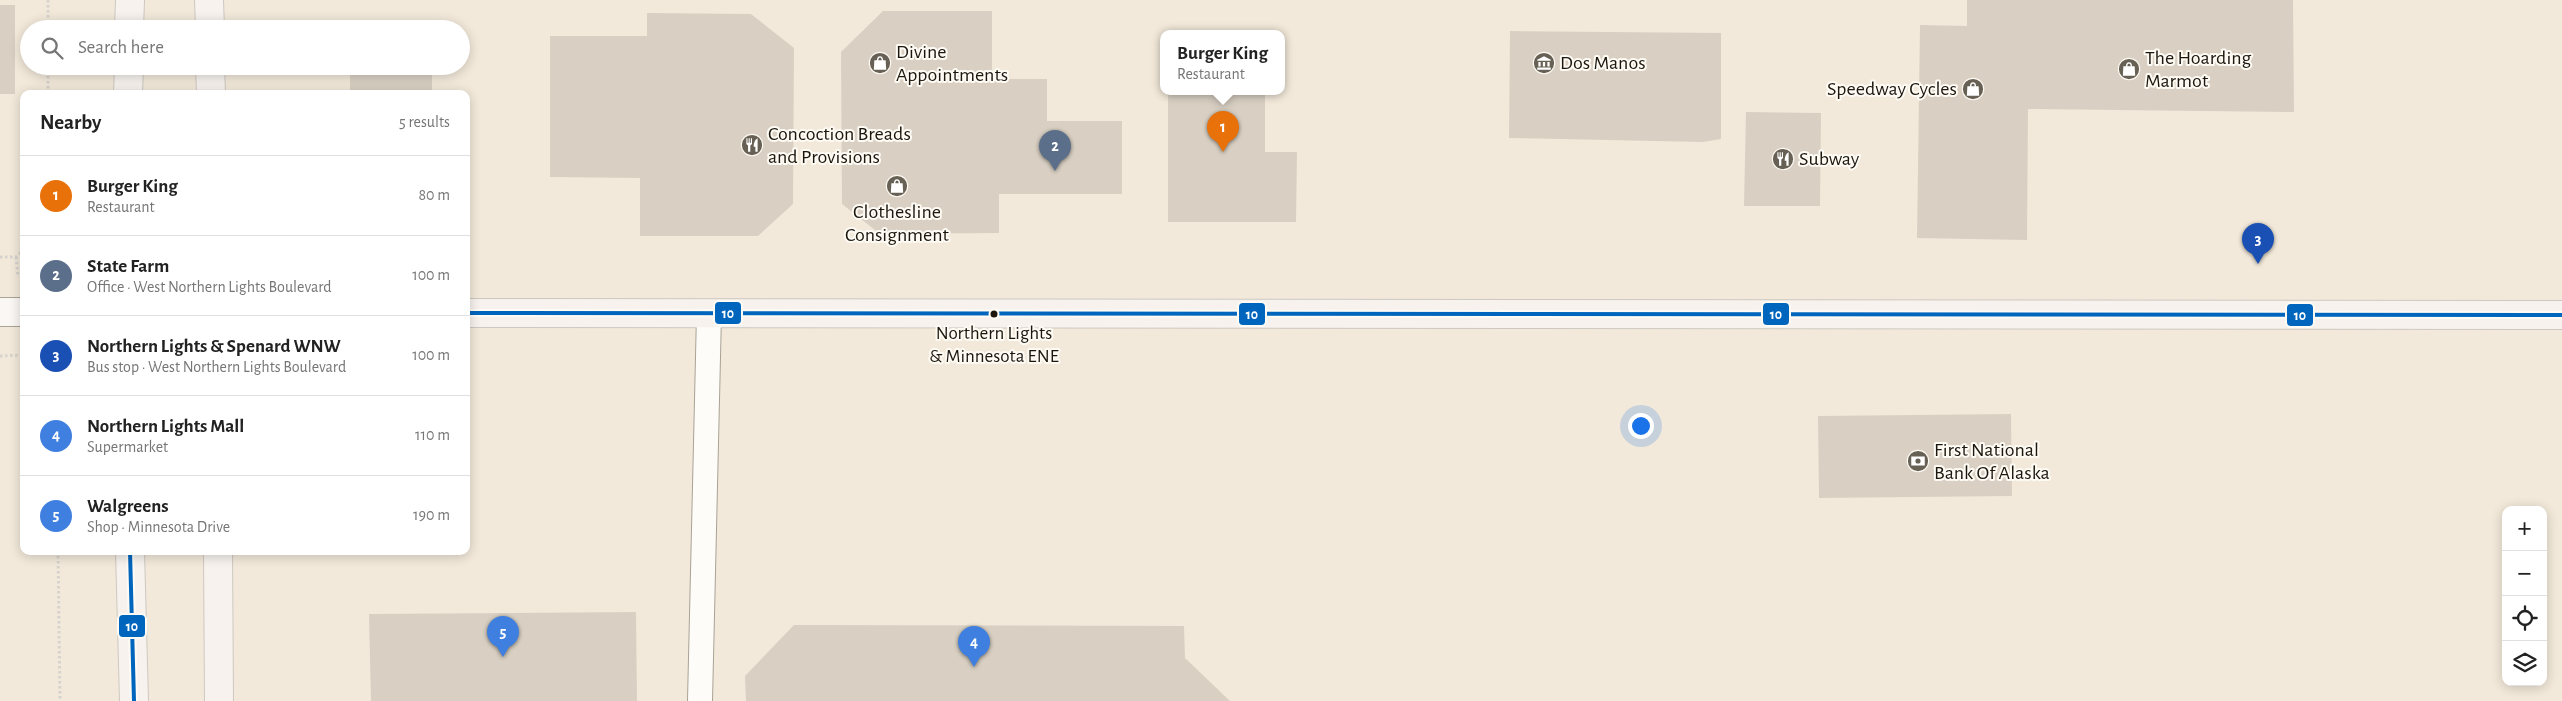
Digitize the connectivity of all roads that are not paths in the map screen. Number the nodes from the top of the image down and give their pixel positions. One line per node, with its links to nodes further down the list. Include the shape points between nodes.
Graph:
1 (130, 0): 3 (main road)
2 (209, 0): 4 (main road)
3 (129, 20)
4 (210, 20)
5 (129, 75): 7 (main road)
6 (210, 75): 8 (main road)
7 (128, 90)
8 (211, 90)
9 (0, 312): 10 (main road)
10 (20, 312)
11 (470, 313): 12 (main road)
12 (709, 314): 13 (main road); 18 (lane)
13 (2562, 314)
14 (130, 555): 16 (main road)
15 (218, 555): 17 (main road)
16 (134, 701)
17 (219, 701)
18 (700, 701)

